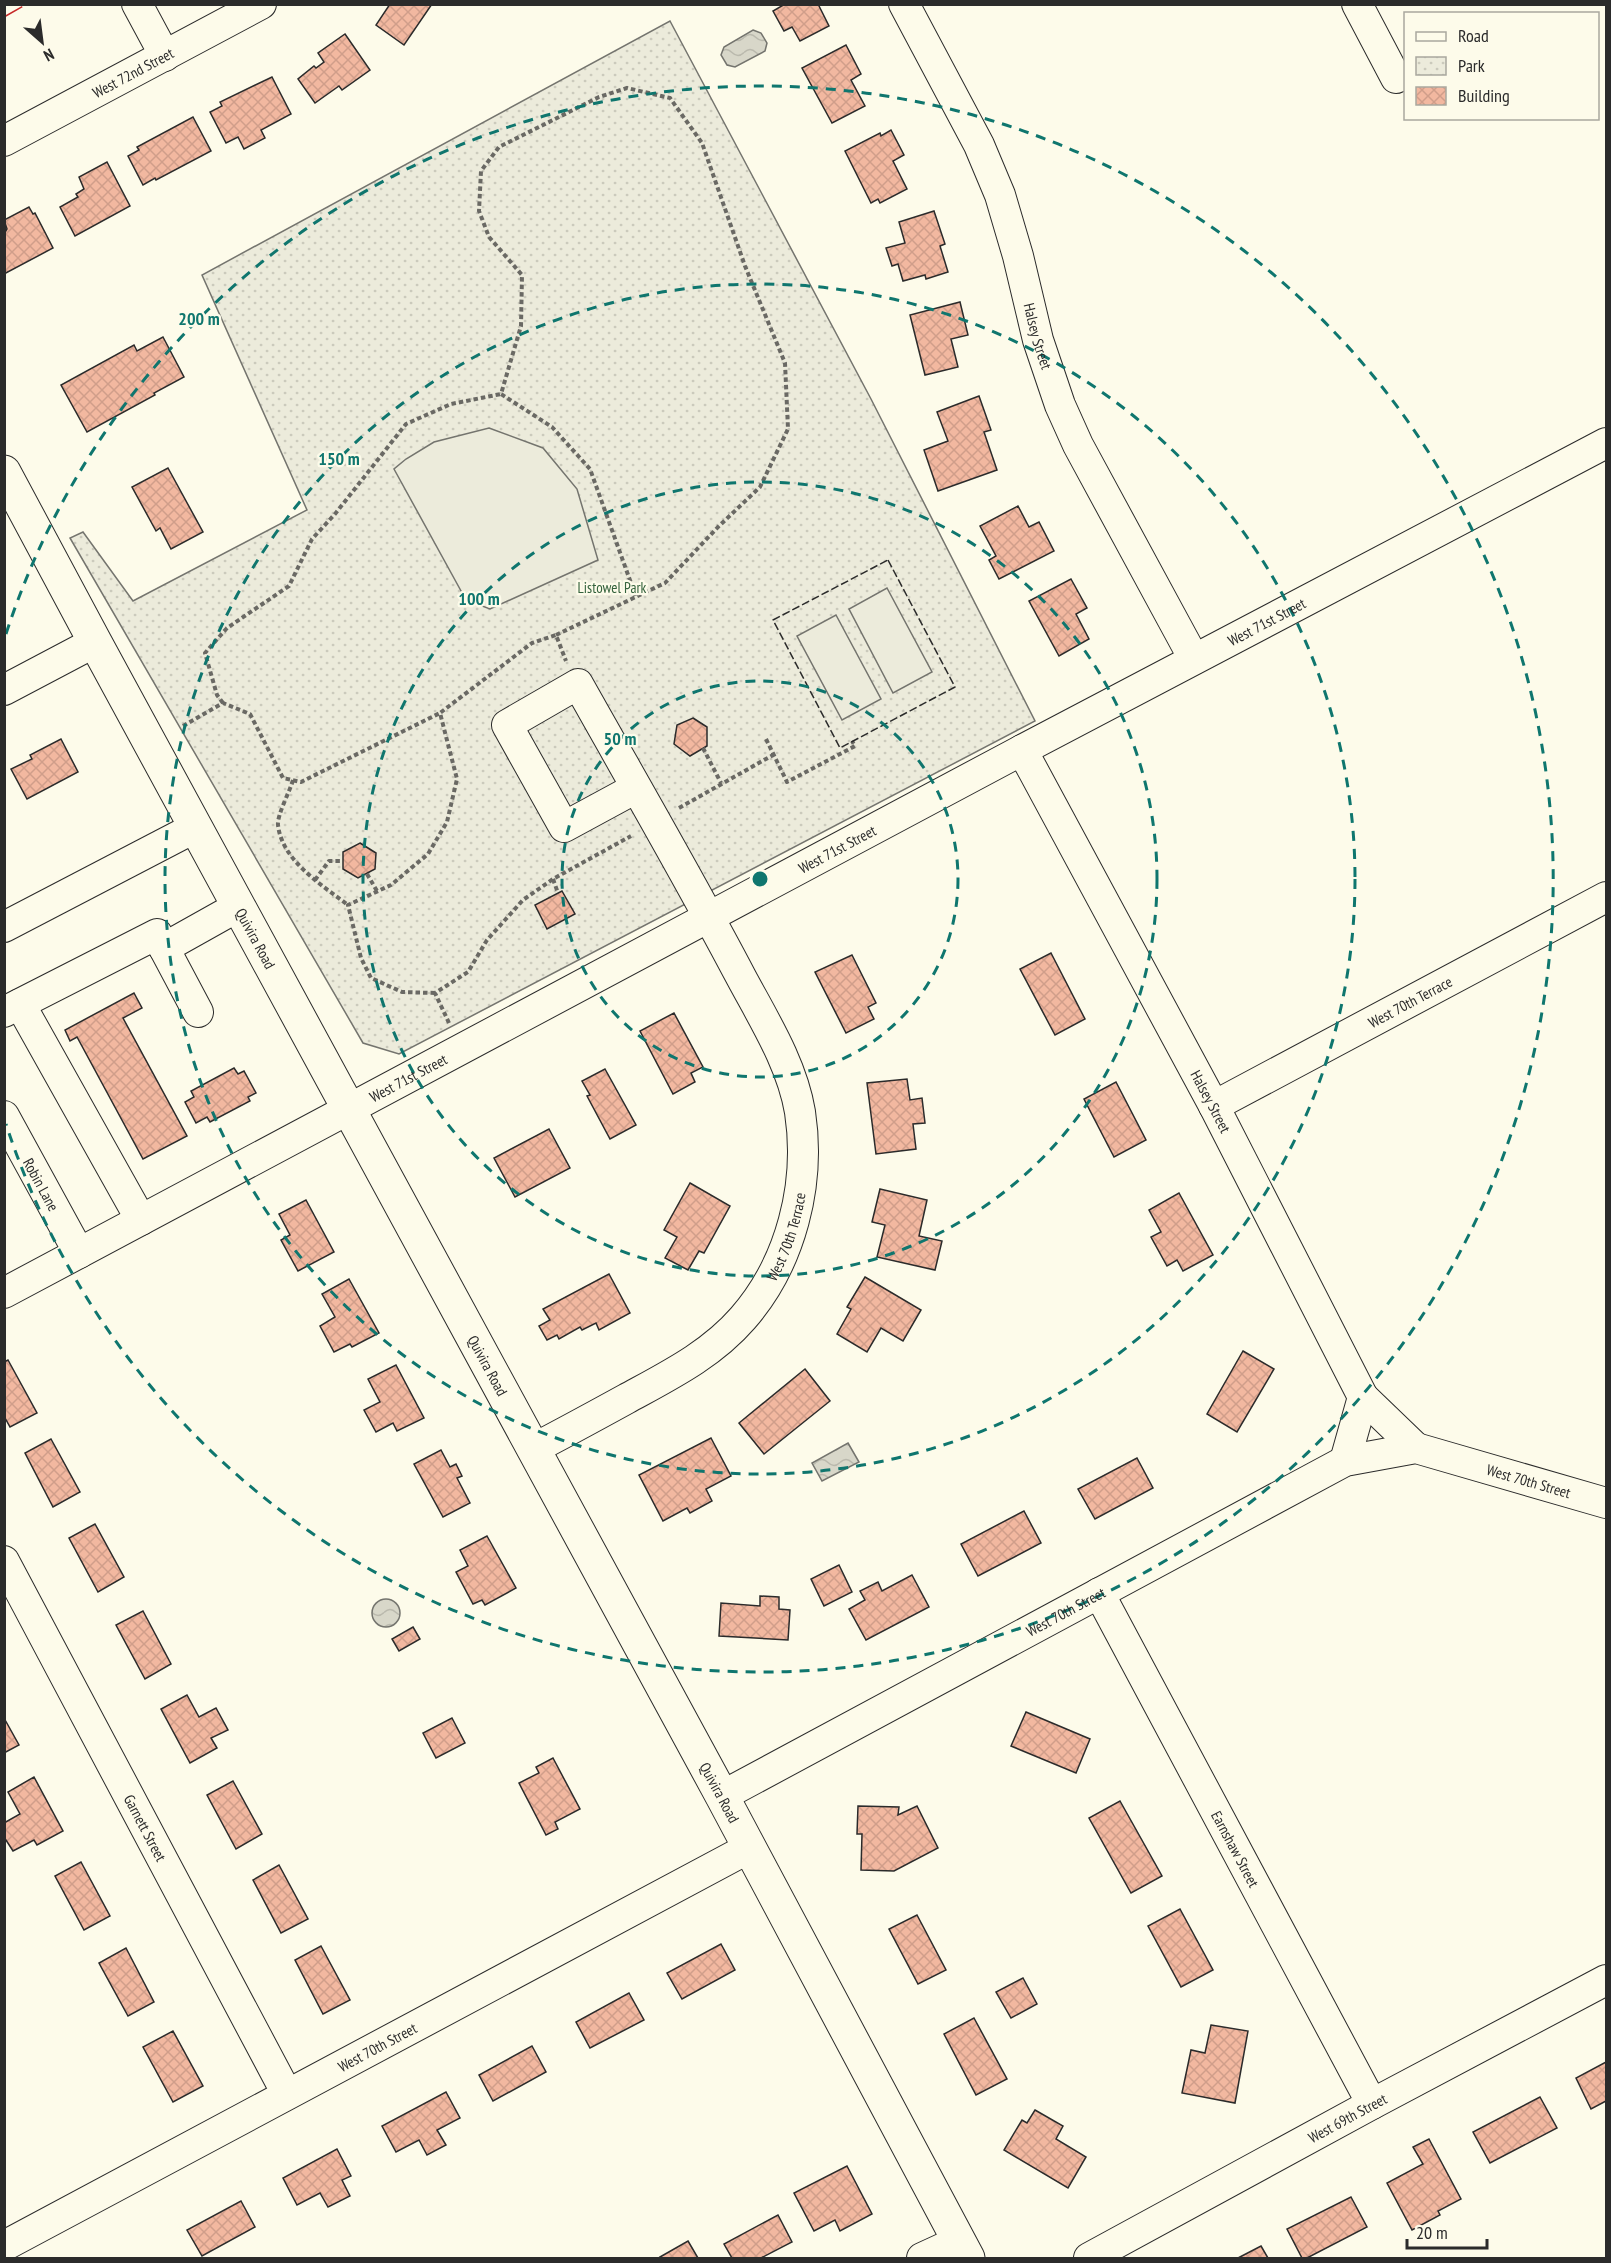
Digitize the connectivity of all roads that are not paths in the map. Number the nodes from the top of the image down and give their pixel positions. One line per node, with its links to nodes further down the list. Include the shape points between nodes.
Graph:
1 (137, 4): 5 (street)
2 (261, 4): 5 (street, West 72nd Street)
3 (904, 4): 11 (street, Halsey Street, via 979,145 1000,195 1038,340 1060,405)
4 (1357, 4): 6 (street)
5 (165, 56): 7 (street, West 72nd Street)
6 (1396, 78)
7 (4, 141)
8 (1606, 443): 11 (street, West 71st Street)
9 (4, 472): 10 (main road, Quivira Road)
10 (95, 642): 12 (street); 15 (main road, Quivira Road)
11 (1194, 659): 13 (street, West 71st Street)
12 (4, 690)
13 (1022, 750): 18 (street, West 71st Street); 23 (street, Halsey Street)
14 (636, 788): 14 (street, West 70th Terrace, via 578,684 507,725 564,827); 18 (street, West 70th Terrace)
15 (196, 827): 17 (main road, Quivira Road); 19 (street)
16 (1606, 897): 23 (street, West 70th Terrace)
17 (239, 906): 20 (street); 24 (main road, Quivira Road)
18 (710, 917): 24 (street, West 71st Street); 31 (street, West 70th Terrace, via 789,1071 800,1112 804,1161 797,1211 779,1264 760,1296 708,1352)
19 (4, 927)
20 (164, 948): 21 (street, via 157,934); 22 (street)
21 (12, 1008): 26 (street)
22 (198, 1012)
23 (1214, 1106): 29 (street, Halsey Street)
24 (349, 1108): 26 (street, West 71st Street); 31 (main road, Quivira Road)
25 (4, 1116): 27 (street, Robin Lane)
26 (141, 1220): 27 (street, West 71st Street)
27 (79, 1253): 28 (street, West 71st Street)
28 (4, 1293)
29 (1362, 1397): 30 (street, West 70th Street); 32 (street)
30 (1416, 1448): 32 (street, West 70th Street); 33 (street, West 70th Street)
31 (533, 1449): 36 (main road, Quivira Road)
32 (1345, 1461): 35 (street, West 70th Street)
33 (1606, 1503)
34 (4, 1562): 39 (street, Garnett Street)
35 (1099, 1593): 36 (street, West 70th Street); 40 (street, Earnshaw Street)
36 (722, 1796): 37 (main road, Quivira Road)
37 (749, 1848): 39 (street, West 70th Street); 42 (main road, Quivira Road)
38 (1606, 1980): 40 (street, West 69th Street)
39 (287, 2094): 41 (street, West 70th Street)
40 (1372, 2104): 44 (street, West 69th Street)
41 (4, 2246)
42 (964, 2250): 43 (street)
43 (922, 2259)
44 (1089, 2259)

